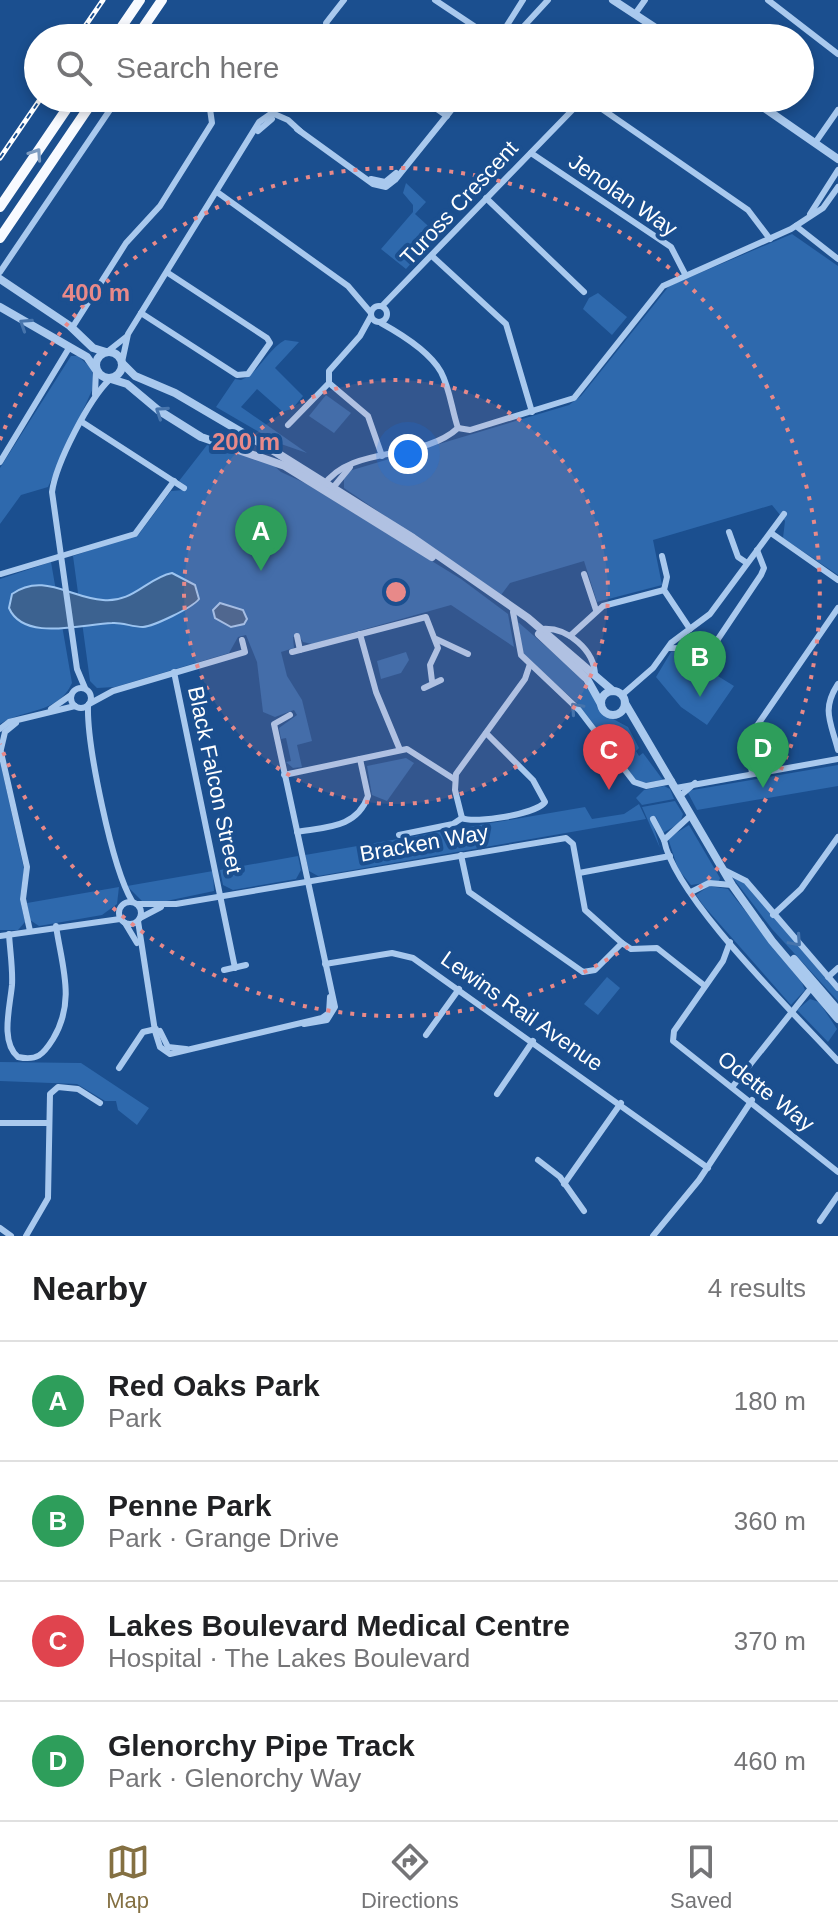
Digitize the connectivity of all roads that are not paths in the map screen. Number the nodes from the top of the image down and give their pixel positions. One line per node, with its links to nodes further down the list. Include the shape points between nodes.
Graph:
1 (140, 0): 12 (highway)
2 (162, 0): 13 (highway)
3 (344, 0): 14 (street)
4 (435, 0): 15 (street)
5 (522, 0): 10 (street); 16 (street)
6 (548, 0): 10 (street)
7 (613, 0): 11 (street)
8 (645, 0): 11 (street)
9 (768, 0): 19 (street)
10 (538, 12): 17 (street)
11 (635, 14): 18 (street)
12 (124, 24)
13 (146, 24)
14 (327, 24)
15 (471, 24)
16 (507, 24)
17 (526, 24)
18 (650, 24)
19 (799, 24)
20 (814, 35): 21 (street)
21 (838, 54)
22 (838, 110): 35 (street)
23 (64, 112): 42 (highway, one-way to 23)
24 (86, 112): 45 (highway)
25 (109, 112): 49 (street)
26 (210, 112): 60 (street, via 212,123 160,206 126,243)
27 (273, 112): 33 (street)
28 (441, 112): 34 (street)
29 (450, 112): 34 (street)
30 (569, 112): 36 (street, Tuross Crescent)
31 (606, 112): 46 (street, Tuross Crescent, via 748,210)
32 (770, 112): 35 (street)
33 (272, 116): 34 (street, via 288,120 360,174 385,184); 40 (street, via 259,122)
34 (447, 116)
35 (815, 143): 37 (street)
36 (531, 153): 41 (street, Tuross Crescent); 51 (street, Jenolan Way, via 671,247)
37 (838, 159)
38 (838, 170): 43 (street)
39 (838, 187): 43 (street)
40 (217, 192): 50 (street); 54 (street)
41 (486, 198): 47 (street, Tuross Crescent); 53 (street)
42 (0, 207)
43 (808, 218): 44 (street)
44 (796, 226): 46 (street); 48 (street)
45 (0, 238)
46 (770, 239): 51 (street)
47 (432, 256): 56 (street, Tuross Crescent); 71 (street, via 506,324)
48 (838, 259)
49 (0, 272)
50 (168, 273): 57 (street); 57 (street, via 267,338 270,343 258,363 248,374 237,375)
51 (685, 274): 71 (street, via 663,286 574,398)
52 (0, 279): 60 (street)
53 (584, 292)
54 (357, 295): 56 (street); 58 (street)
55 (0, 307): 64 (street, one-way to 55)
56 (384, 310): 58 (street); 59 (street); 62 (street)
57 (141, 313): 61 (street)
58 (371, 314): 59 (street); 63 (street)
59 (379, 322): 62 (street); 63 (street)
60 (72, 328): 64 (street); 65 (street, via 93,348)
61 (128, 334): 65 (street); 66 (street)
62 (400, 334): 75 (street, via 442,373)
63 (360, 336): 69 (street, via 329,371)
64 (69, 348): 67 (street, via 87,357); 78 (street)
65 (107, 352): 66 (street); 67 (street, via 96,361)
66 (122, 362): 68 (street, via 119,375); 74 (street, via 135,376)
67 (96, 370): 68 (street); 70 (street)
68 (111, 379): 70 (street); 76 (street, one-way to 68, via 201,437 127,384)
69 (329, 383): 73 (street); 77 (street, via 368,416)
70 (93, 401): 72 (street)
71 (532, 412): 75 (street, via 470,430)
72 (82, 422): 79 (street); 87 (street, via 63,460 56,492)
73 (288, 425)
74 (233, 428): 76 (street, via 240,440); 80 (street)
75 (458, 428): 77 (street, via 450,436)
76 (234, 449): 80 (street, via 276,461)
77 (382, 456): 80 (street, via 338,467)
78 (0, 462)
79 (174, 481): 81 (street); 87 (street, via 135,534)
80 (328, 487): 93 (street)
81 (184, 488)
82 (784, 514): 84 (street)
83 (729, 532): 88 (street, via 738,557)
84 (771, 533): 85 (street); 91 (street)
85 (757, 550): 88 (street); 104 (street, via 764,568 761,575 716,642 702,649)
86 (662, 556): 92 (street)
87 (62, 557): 89 (street); 107 (street)
88 (747, 563): 98 (street, via 710,614)
89 (1, 574)
90 (584, 574): 95 (street)
91 (838, 580)
92 (664, 590): 95 (street); 98 (street)
93 (487, 591): 96 (street); 97 (street)
94 (838, 608): 135 (street, via 754,730 749,749)
95 (596, 610): 101 (street)
96 (513, 612): 106 (street, via 519,652); 120 (street, via 581,672)
97 (542, 629): 101 (street, via 558,628); 111 (street)
98 (690, 629): 104 (street)
99 (360, 634): 100 (street, via 296,651); 102 (street, via 425,617); 131 (street)
100 (297, 636)
101 (570, 636): 111 (street, via 591,656)
102 (436, 639): 105 (street); 113 (street)
103 (242, 640): 109 (street, via 245,652)
104 (669, 648): 119 (street)
105 (468, 654)
106 (530, 664): 108 (street); 110 (street)
107 (77, 669): 116 (street); 118 (street)
108 (539, 671): 110 (street); 138 (street, one-way to 108, via 634,782 592,726)
109 (174, 672): 117 (street); 156 (street, Black Falcon Street)
110 (525, 679): 129 (street)
111 (595, 679): 119 (street)
112 (441, 680): 113 (street)
113 (432, 681): 115 (street)
114 (838, 684): 132 (street, via 827,702)
115 (424, 688)
116 (88, 690): 117 (street); 118 (street); 121 (street)
117 (113, 691): 121 (street)
118 (73, 692): 122 (street); 123 (street)
119 (620, 696): 120 (street, via 603,697); 125 (street, via 620,713); 128 (street)
120 (601, 704): 125 (street)
121 (88, 705): 122 (street); 127 (street)
122 (76, 706): 123 (street); 127 (street)
123 (48, 710): 126 (street)
124 (290, 715): 136 (street, via 271,721)
125 (613, 715): 128 (street)
126 (4, 727): 130 (street)
127 (87, 727): 152 (street)
128 (638, 730): 138 (street)
129 (486, 733): 137 (street); 140 (street, via 533,780 545,802 534,811)
130 (1, 750): 166 (street, via 27,867 23,899)
131 (400, 750): 133 (street); 137 (street, via 413,751)
132 (838, 750)
133 (360, 759): 136 (street); 142 (street, via 368,796 356,816 344,824)
134 (838, 759): 135 (street)
135 (752, 774): 138 (street)
136 (284, 775): 142 (street)
137 (455, 777): 140 (street)
138 (676, 788): 139 (street)
139 (690, 816): 145 (street); 150 (street)
140 (462, 818): 143 (street)
141 (653, 819): 145 (street)
142 (297, 832): 153 (street)
143 (399, 835)
144 (838, 837): 161 (street, via 801,889)
145 (664, 840): 146 (street)
146 (666, 849): 148 (street); 149 (street)
147 (461, 855): 151 (street, Bracken Way, via 566,838 573,844); 153 (street, Bracken Way); 170 (street, via 472,895 587,973)
148 (670, 856): 149 (street); 155 (street)
149 (651, 858): 151 (street)
150 (721, 869): 154 (street); 161 (street, via 746,881)
151 (578, 870): 170 (street, Bracken Way, via 586,913)
152 (121, 880): 157 (street); 160 (street)
153 (307, 881): 156 (street, Bracken Way); 174 (street)
154 (732, 885): 155 (street, via 709,883); 158 (street)
155 (691, 892): 169 (street)
156 (221, 896): 159 (street, Bracken Way); 176 (street, Black Falcon Street)
157 (135, 903): 159 (street, Bracken Way); 160 (street); 163 (street)
158 (745, 904): 183 (street); 185 (street)
159 (164, 906): 163 (street, Bracken Way)
160 (120, 907): 162 (street); 164 (street)
161 (773, 915): 179 (street, one-way to 179)
162 (98, 919): 164 (street, Bracken Way); 165 (street)
163 (139, 919): 164 (street, Bracken Way); 171 (street)
164 (123, 921): 171 (street)
165 (56, 926): 166 (street); 167 (street, via 68,1000 57,1031 39,1058 18,1057 7,1044)
166 (30, 931): 167 (street)
167 (9, 934): 168 (street)
168 (0, 936)
169 (730, 942): 172 (street); 173 (street)
170 (622, 943): 180 (street, via 631,949 657,948)
171 (139, 947): 187 (street)
172 (743, 956): 173 (street); 184 (street)
173 (723, 961): 180 (street)
174 (325, 964): 182 (street, Lewins Rail Avenue, via 401,954); 187 (street, via 335,1001 333,1015 323,1022 191,1049 168,1047)
175 (246, 965): 176 (street)
176 (235, 968): 178 (street)
177 (838, 968): 179 (street)
178 (224, 970)
179 (828, 977): 181 (street)
180 (705, 986): 192 (street, Odette Way, via 672,1037)
181 (838, 988)
182 (459, 989): 188 (street); 189 (street, Lewins Rail Avenue)
183 (813, 990): 184 (street); 186 (street)
184 (791, 1010): 190 (street); 192 (street)
185 (838, 1010)
186 (838, 1019)
187 (157, 1030): 191 (street, via 135,1046)
188 (426, 1035)
189 (533, 1041): 193 (street); 196 (street, Lewins Rail Avenue)
190 (838, 1061)
191 (119, 1068)
192 (736, 1088): 194 (street, Odette Way)
193 (497, 1094)
194 (754, 1102): 200 (street); 201 (street, Odette Way)
195 (100, 1103): 198 (street, via 78,1089 56,1088 49,1097)
196 (621, 1103): 200 (street, Lewins Rail Avenue); 202 (street)
197 (0, 1123): 198 (street)
198 (48, 1123): 208 (street, via 48,1198)
199 (538, 1160): 202 (street)
200 (710, 1165): 209 (street)
201 (838, 1172)
202 (564, 1184): 204 (street)
203 (838, 1195): 205 (street)
204 (584, 1211)
205 (820, 1221)
206 (0, 1228): 207 (street)
207 (11, 1236)
208 (26, 1236)
209 (653, 1236)

